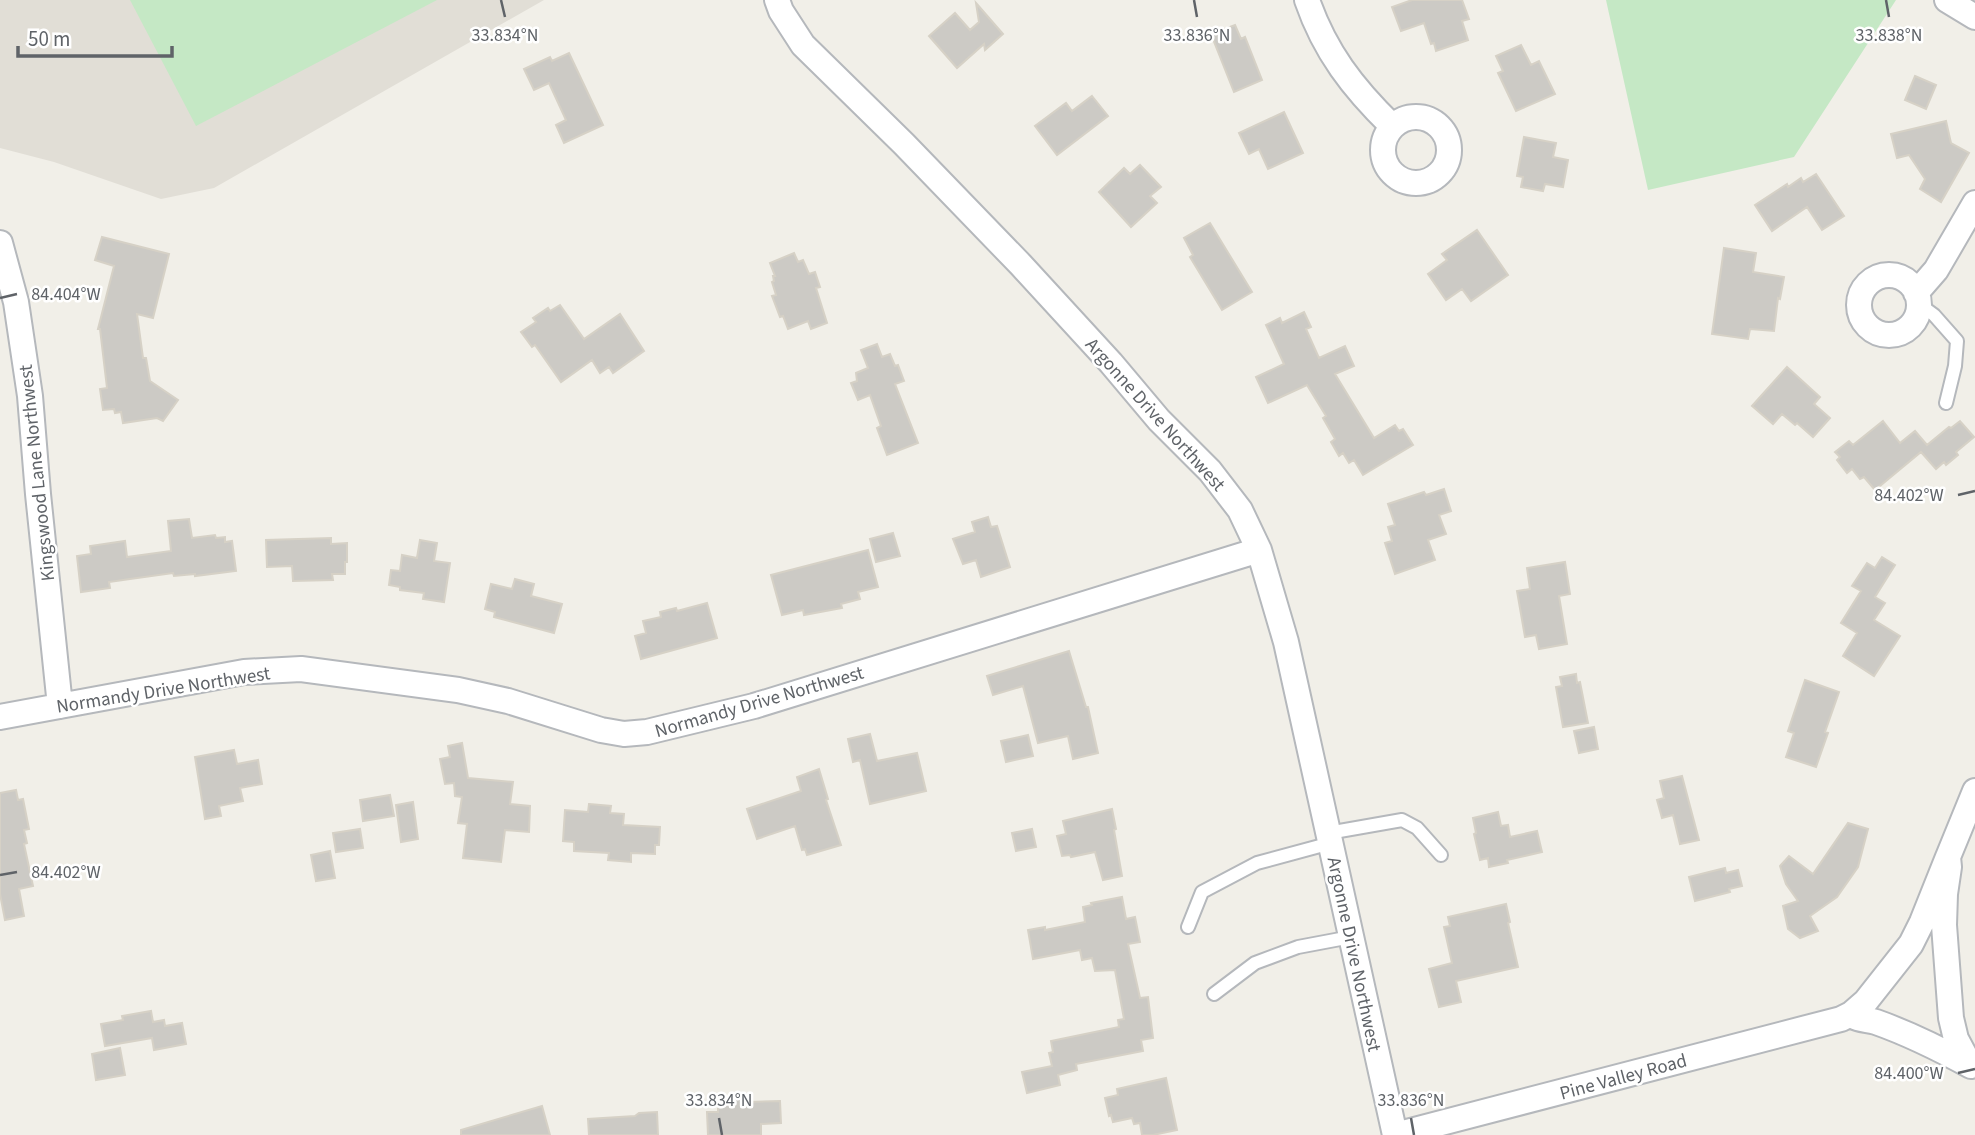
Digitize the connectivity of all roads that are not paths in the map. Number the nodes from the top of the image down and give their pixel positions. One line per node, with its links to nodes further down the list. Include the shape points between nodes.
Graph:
1 (777, 0): 10 (street, Argonne Drive Northwest, via 803,45 1021,265 1210,471 1240,510)
2 (1307, 0): 5 (street, via 1335,60 1362,97)
3 (1947, 0): 4 (street)
4 (1975, 17)
5 (1392, 126)
6 (1975, 203): 8 (street)
7 (0, 243): 11 (street, Kingswood Lane Northwest, via 16,302 30,396)
8 (1918, 298): 9 (lane, via 1957,341)
9 (1946, 403)
10 (1259, 550): 11 (street, Normandy Drive Northwest, via 754,706 647,732 601,730 458,690 301,669 244,672); 14 (street, Argonne Drive Northwest, via 1286,642)
11 (60, 706): 12 (street, Normandy Drive Northwest)
12 (0, 717)
13 (1975, 791): 16 (street)
14 (1329, 838): 15 (lane, via 1402,820 1417,828); 17 (lane, via 1257,863 1202,891); 18 (street, Argonne Drive Northwest)
15 (1441, 855)
16 (1948, 857): 20 (street, via 1911,944); 21 (street, via 1944,925 1951,1018 1956,1039)
17 (1188, 927)
18 (1351, 937): 19 (lane, via 1298,947 1255,963); 22 (street, Argonne Drive Northwest)
19 (1214, 994)
20 (1851, 1014): 21 (street, via 1922,1039); 22 (street, Pine Valley Road)
21 (1973, 1067)
22 (1395, 1135)

